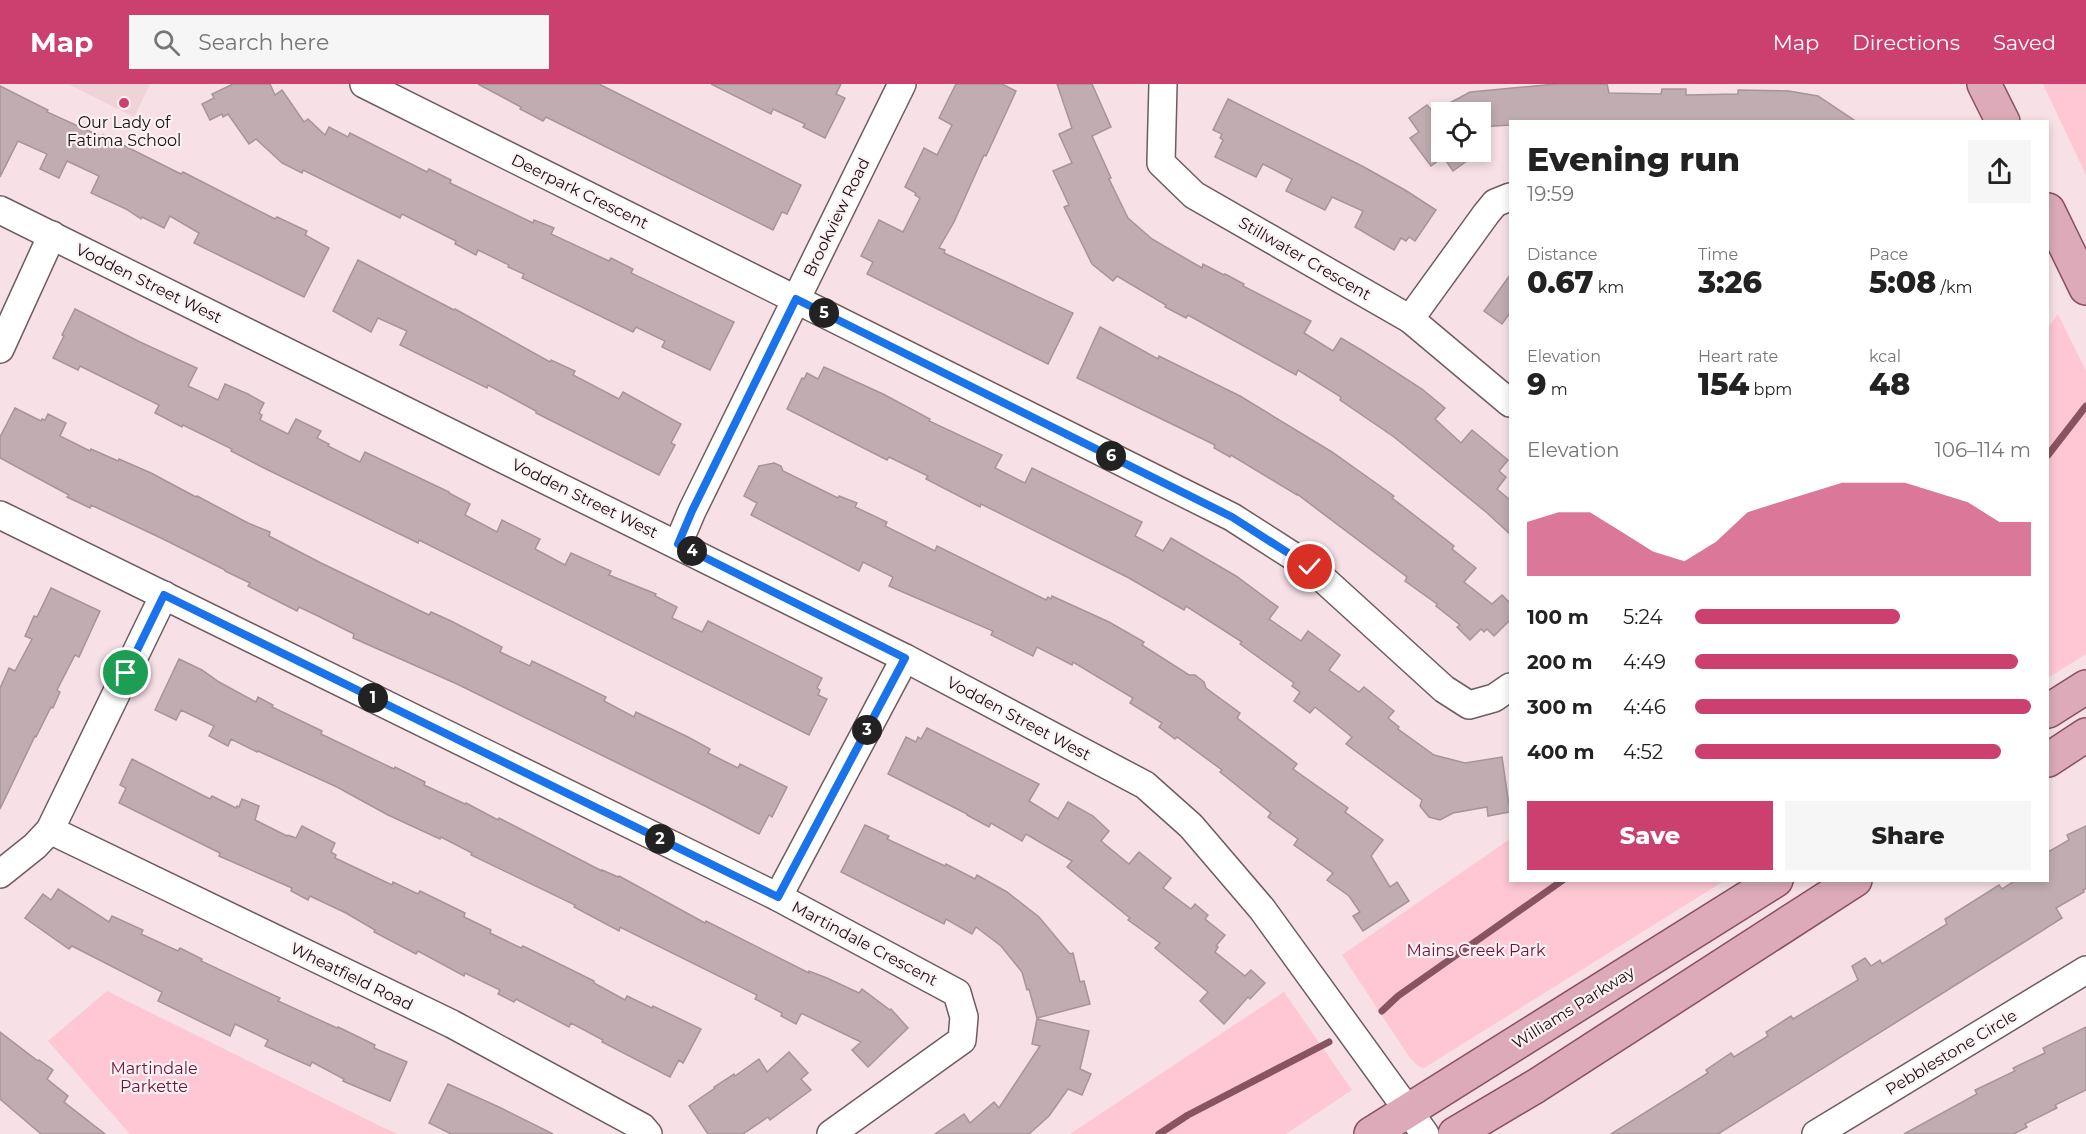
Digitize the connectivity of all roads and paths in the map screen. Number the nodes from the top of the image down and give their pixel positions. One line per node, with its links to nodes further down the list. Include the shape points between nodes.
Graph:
1 (364, 84): 11 (street, Deerpark Crescent)
2 (902, 84): 11 (street, Brookview Road)
3 (1163, 84): 12 (street, Stillwater Crescent, via 1161,163 1194,195)
4 (1984, 84): 5 (main road)
5 (2002, 120)
6 (1509, 197): 12 (street, via 1495,203 1485,214)
7 (0, 210): 9 (street, Vodden Street West)
8 (2049, 212): 10 (main road)
9 (52, 235): 13 (street); 16 (street, Vodden Street West)
10 (2086, 288)
11 (796, 299): 16 (street, Brookview Road); 20 (street, via 1232,517 1310,567 1444,690 1469,705 1494,698)
12 (1410, 319): 14 (street, Stillwater Crescent)
13 (0, 349)
14 (1509, 402)
15 (0, 514): 17 (street, Martindale Crescent)
16 (678, 544): 18 (street, Vodden Street West)
17 (164, 595): 24 (street); 28 (street, Martindale Crescent)
18 (905, 658): 28 (street); 30 (street, Vodden Street West, via 1144,785 1191,826 1262,909)
19 (2086, 687): 21 (main road)
20 (1509, 688)
21 (2049, 710)
22 (2086, 735): 23 (main road)
23 (2049, 759)
24 (50, 830): 25 (street); 31 (street, Wheatfield Road, via 452,1024 642,1127)
25 (0, 874)
26 (1773, 882): 30 (main road, Williams Parkway)
27 (1853, 882): 34 (main road)
28 (778, 897): 32 (street, Martindale Crescent, via 957,993 964,1017 962,1041)
29 (2086, 970): 35 (street, Pebblestone Circle)
30 (1417, 1122): 33 (main road, Williams Parkway)
31 (648, 1134)
32 (831, 1134)
33 (1371, 1134)
34 (1455, 1134)
35 (1815, 1134)

